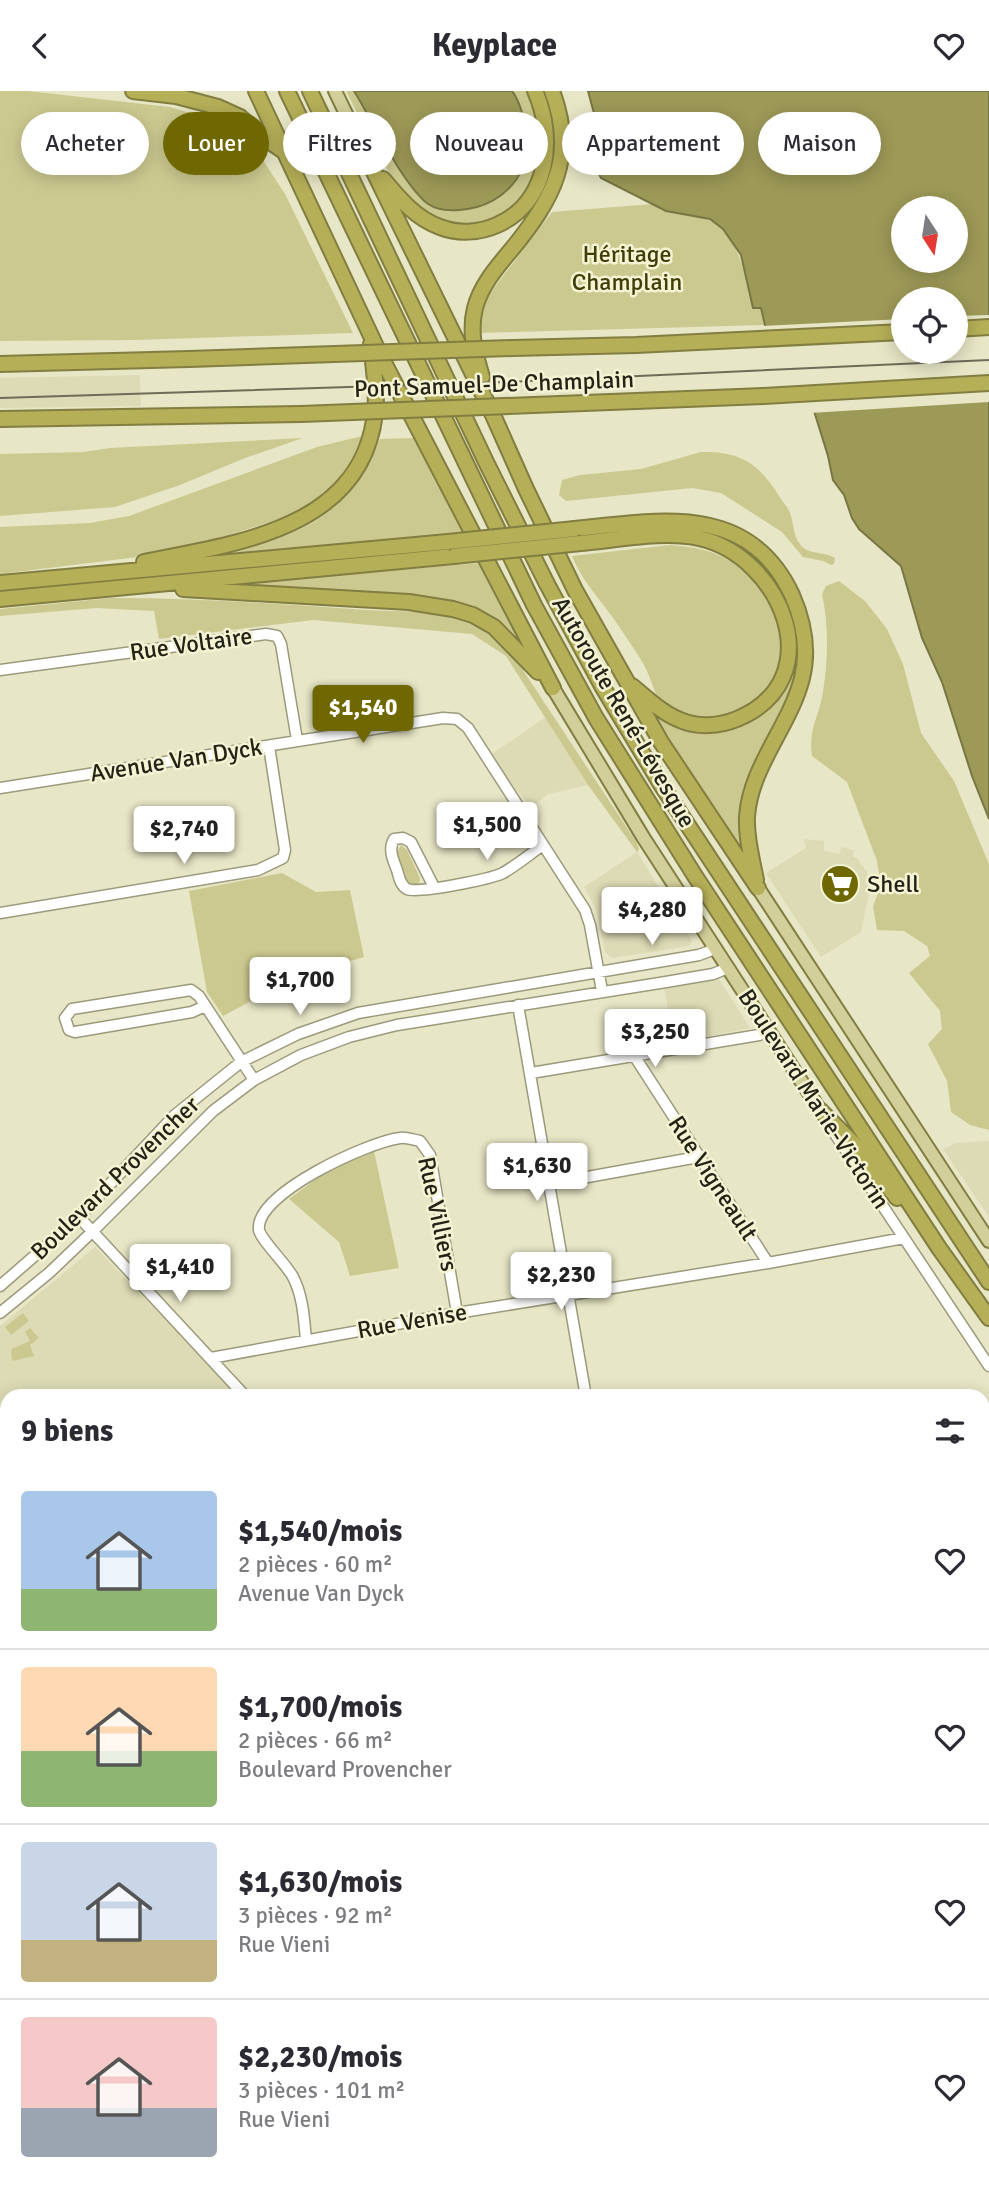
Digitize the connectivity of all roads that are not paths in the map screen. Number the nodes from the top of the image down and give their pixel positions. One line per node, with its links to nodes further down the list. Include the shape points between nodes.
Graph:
1 (132, 91): 9 (highway, via 218,107 240,117)
2 (256, 91): 9 (highway)
3 (286, 91): 54 (highway, Autoroute René-Lévesque, via 571,674 656,816)
4 (310, 91): 56 (highway, Autoroute René-Lévesque, via 486,462 602,687 662,786)
5 (335, 91): 8 (main road)
6 (535, 91): 12 (highway, via 546,130 543,170 527,202 503,223 469,232 433,224 409,208)
7 (552, 91): 19 (highway, via 563,138 554,186 535,220 484,286 474,315 474,349)
8 (345, 112)
9 (283, 151)
10 (294, 175): 16 (highway)
11 (375, 175): 19 (highway)
12 (378, 175)
13 (989, 327): 14 (highway)
14 (968, 328)
15 (891, 333): 17 (highway, Pont Samuel-De Champlain, bridge)
16 (370, 335): 22 (highway, via 376,398 371,436 355,472 330,501 270,533); 28 (highway)
17 (0, 364)
18 (989, 383): 20 (highway, Pont Samuel-De Champlain, bridge, via 411,411)
19 (493, 415): 27 (highway, via 569,578)
20 (0, 419)
21 (451, 549): 22 (highway); 24 (highway); 27 (highway, bridge, via 691,536 740,556 776,596 789,650 780,681 756,708 732,721 707,725 682,721); 34 (highway, bridge, via 575,529 671,520 712,526 735,535 772,565 790,591 802,625 804,667 796,698 749,803 747,834)
22 (77, 576): 23 (highway)
23 (0, 583)
24 (146, 586): 25 (highway); 28 (highway, via 409,602 453,609 499,631)
25 (0, 599)
26 (0, 670): 29 (street, Rue Voltaire, via 277,636)
27 (625, 680): 34 (highway)
28 (553, 688): 36 (main road, Boulevard Marie-Victorin)
29 (297, 740): 30 (street, Avenue Van Dyck); 32 (street, Avenue Van Dyck, via 457,719 468,728)
30 (269, 745): 31 (street, Avenue Van Dyck); 35 (street, via 285,850 283,858 272,865)
31 (0, 788)
32 (544, 845): 33 (street, via 503,873); 38 (street, Avenue Van Dyck, via 585,910)
33 (434, 887): 33 (street, via 411,842 394,839 390,845 404,888)
34 (758, 888): 53 (main road)
35 (0, 913)
36 (715, 949): 37 (main road, Boulevard Marie-Victorin); 38 (street, Boulevard Provencher)
37 (728, 968): 39 (street, Boulevard Provencher); 42 (main road, Boulevard Marie-Victorin)
38 (599, 971): 39 (street, Avenue Van Dyck); 44 (street, Boulevard Provencher, via 358,1013 298,1034)
39 (602, 991): 40 (street, Boulevard Provencher)
40 (518, 1005): 45 (street); 46 (street, Boulevard Provencher, via 349,1037)
41 (205, 1006): 41 (street, via 191,990 72,1009 65,1017 69,1030 75,1032); 44 (street)
42 (769, 1031): 43 (street); 47 (main road, Boulevard Marie-Victorin)
43 (635, 1057): 45 (street); 48 (street, Rue Vigneault)
44 (241, 1062): 46 (street); 50 (street, Boulevard Provencher, via 175,1115)
45 (531, 1073): 49 (street)
46 (254, 1080): 51 (street, Boulevard Provencher, via 192,1130)
47 (820, 1110): 52 (street, Boulevard Marie-Victorin); 54 (highway)
48 (698, 1157): 49 (street); 55 (street, Rue Vigneault)
49 (549, 1184): 58 (street)
50 (79, 1217): 51 (street); 57 (street, Boulevard Provencher)
51 (93, 1231): 59 (street, Boulevard Provencher); 63 (street)
52 (904, 1238): 55 (street, Rue Venise); 64 (street, Boulevard Marie-Victorin)
53 (989, 1241)
54 (939, 1248): 61 (highway, Autoroute René-Lévesque)
55 (768, 1262): 58 (street, Rue Venise)
56 (989, 1282)
57 (0, 1286)
58 (568, 1295): 60 (street, Rue Venise); 66 (street)
59 (0, 1313)
60 (457, 1313): 62 (street, Rue Venise); 62 (street, Rue Villiers, via 430,1155 420,1141 401,1137 361,1149 305,1178 262,1212 259,1234 294,1278)
61 (989, 1318)
62 (306, 1340): 63 (street, Rue Venise)
63 (211, 1358): 65 (street)
64 (989, 1366)
65 (239, 1389)
66 (585, 1389)

